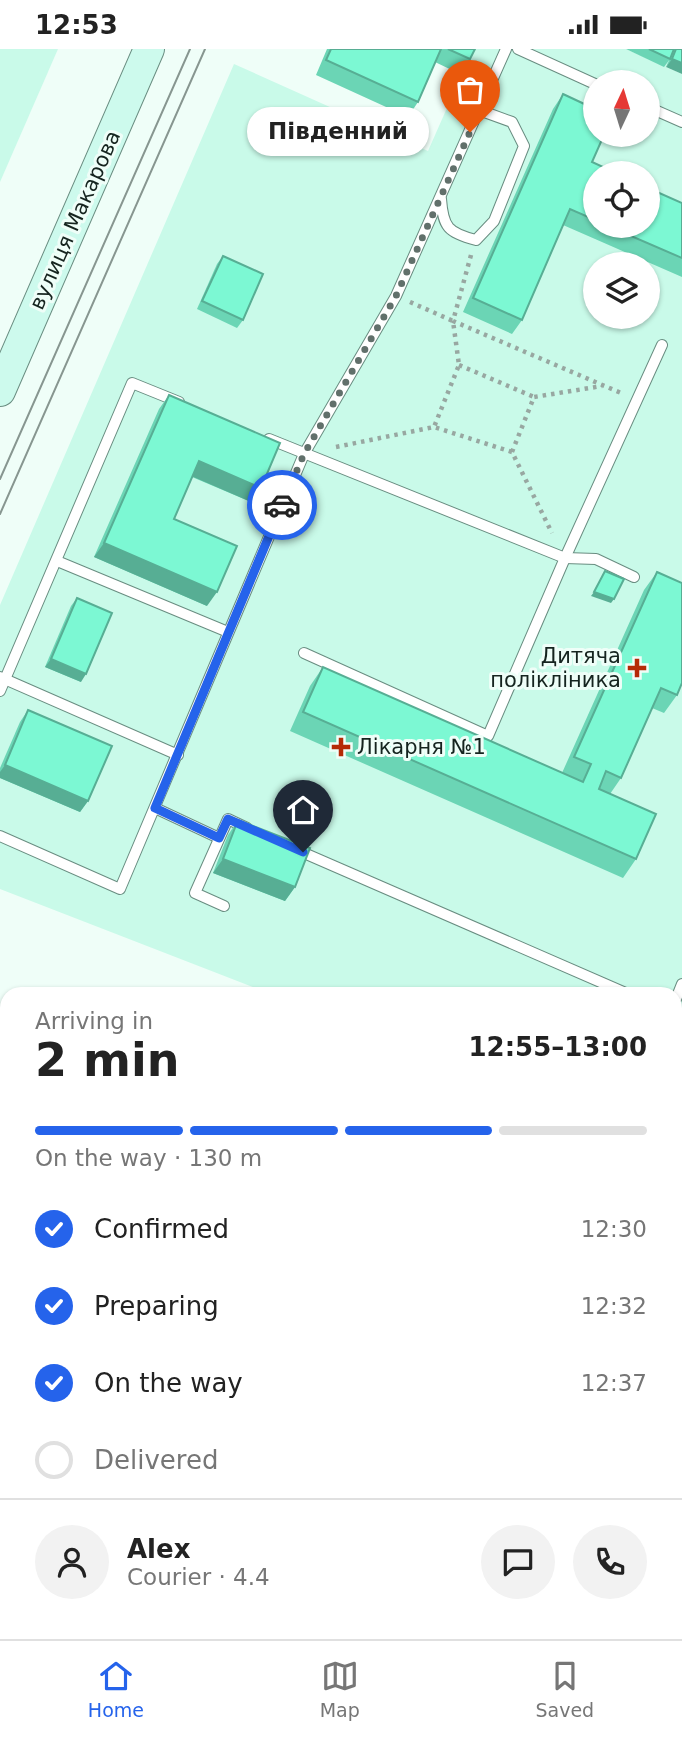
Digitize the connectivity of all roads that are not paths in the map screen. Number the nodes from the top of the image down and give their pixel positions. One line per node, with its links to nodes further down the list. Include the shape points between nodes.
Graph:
1 (149, 49): 10 (main road, вулиця Макарова)
2 (506, 49): 5 (lane)
3 (518, 49): 4 (lane)
4 (583, 78)
5 (479, 110): 8 (lane); 8 (lane, via 512,122 524,146 494,221 476,240 454,235 442,219)
6 (660, 113): 7 (lane)
7 (682, 123)
8 (441, 196): 13 (lane, via 396,296)
9 (662, 345): 14 (lane)
10 (0, 391)
11 (194, 408): 15 (lane, via 132,383)
12 (255, 433): 13 (lane)
13 (304, 454): 14 (lane); 17 (lane)
14 (565, 558): 16 (lane, via 596,559); 18 (lane, via 488,736)
15 (57, 561): 17 (lane); 19 (lane)
16 (634, 577)
17 (228, 632): 21 (lane)
18 (304, 653)
19 (2, 678): 20 (lane); 21 (lane)
20 (0, 691)
21 (178, 755): 22 (lane)
22 (155, 808): 24 (lane, via 120,888); 25 (lane)
23 (253, 830): 25 (lane, via 228,819)
24 (0, 836)
25 (219, 838): 27 (lane, via 195,893)
26 (290, 847): 28 (lane)
27 (224, 906)
28 (612, 987)

